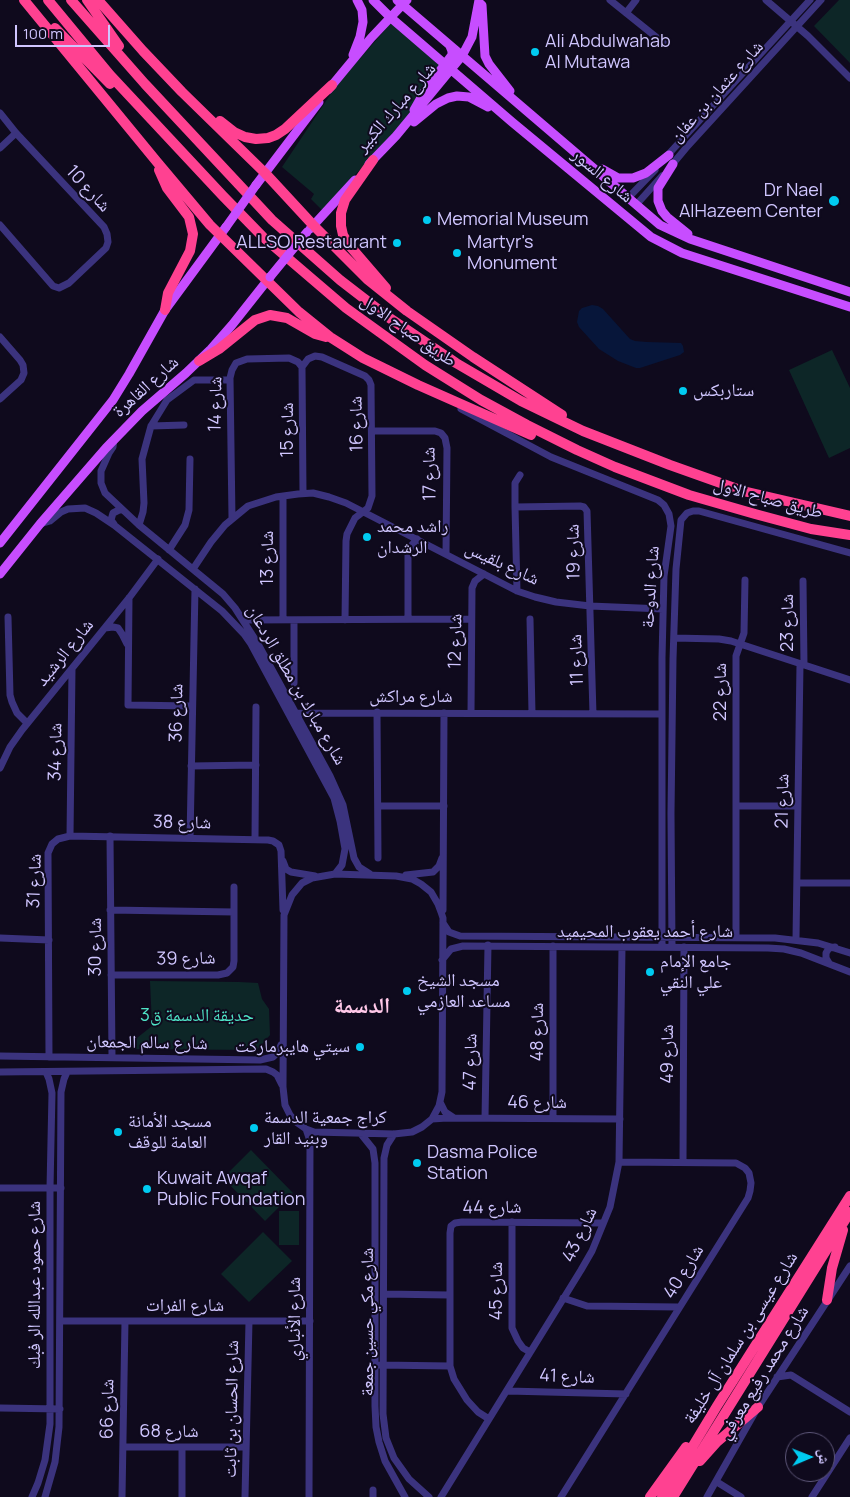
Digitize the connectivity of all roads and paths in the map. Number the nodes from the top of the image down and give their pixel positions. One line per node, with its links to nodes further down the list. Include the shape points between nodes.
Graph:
1 (24, 0): 38 (highway)
2 (29, 0): 30 (highway, via 92,66)
3 (48, 0): 30 (highway, طريق صباح الاول)
4 (71, 0): 25 (highway, طريق صباح الاول)
5 (87, 0): 25 (highway)
6 (98, 0): 27 (highway)
7 (357, 0): 22 (main road, via 363,22)
8 (373, 0): 17 (main road, شارع السور)
9 (481, 0): 21 (main road, شارع مبارك الكبير, via 472,38); 28 (main road, via 485,56)
10 (610, 0): 16 (street)
11 (636, 0): 16 (street)
12 (766, 0): 18 (street)
13 (810, 0): 18 (street, شارع عثمان بن عفان)
14 (822, 0): 18 (street, شارع عثمان بن عفان)
15 (402, 2): 17 (main road); 19 (main road, شارع السور)
16 (626, 13): 20 (street)
17 (390, 17): 22 (main road); 23 (main road, شارع السور)
18 (794, 24): 24 (street); 36 (street, شارع عثمان بن عفان); 39 (street, شارع عثمان بن عفان)
19 (449, 44): 21 (main road, شارع السور); 23 (main road, via 452,53)
20 (666, 45)
21 (462, 56): 23 (main road, شارع مبارك الكبير); 28 (main road, شارع السور)
22 (351, 61): 26 (main road)
23 (447, 67): 31 (main road, شارع السور); 33 (main road, شارع مبارك الكبير)
24 (850, 78)
25 (145, 84): 64 (highway, طريق صباح الاول, via 272,220 340,280 456,363 521,401)
26 (332, 85): 27 (highway, via 281,131 260,139 234,132); 40 (main road)
27 (182, 92): 40 (highway)
28 (521, 106): 35 (main road, شارع السور)
29 (0, 113): 32 (street, شارع 10)
30 (148, 116): 67 (highway, طريق صباح الاول, via 263,237 346,308 425,365 481,400)
31 (512, 122): 33 (main road, via 476,100 457,96 440,101); 41 (main road, شارع السور)
32 (16, 134): 34 (street); 46 (street, شارع 10, via 104,227 108,242 106,248 69,283 59,288 53,286)
33 (396, 136): 37 (main road, شارع مبارك الكبير)
34 (0, 148)
35 (572, 149): 36 (main road, via 611,175 627,179 646,173); 42 (main road, شارع السور)
36 (669, 155): 42 (street, شارع عثمان بن عفان)
37 (373, 160): 47 (main road, شارع مبارك الكبير); 54 (highway, via 345,200 341,226 352,249)
38 (157, 162): 48 (highway); 53 (highway, via 167,188 189,217 193,234 190,252 168,293)
39 (673, 164): 43 (street, شارع عثمان بن عفان); 49 (main road, via 658,188 660,208 676,226)
40 (265, 173): 47 (highway); 48 (main road, شارع القاهرة, bridge)
41 (577, 177): 44 (main road, via 597,187); 45 (main road, شارع السور)
42 (628, 198): 43 (main road, شارع السور); 44 (main road)
43 (636, 205): 44 (main road, via 630,210); 49 (main road, شارع السور, via 660,225)
44 (623, 207): 45 (main road)
45 (630, 220): 52 (main road, شارع السور, via 658,241 682,253)
46 (0, 225)
47 (310, 229): 50 (main road, شارع القاهرة, bridge); 54 (highway)
48 (223, 231): 50 (highway); 53 (main road, شارع القاهرة)
49 (703, 243): 51 (main road, شارع السور)
50 (269, 279): 56 (highway, via 299,312); 57 (main road, شارع القاهرة)
51 (850, 292)
52 (850, 307)
53 (165, 310): 84 (main road, شارع القاهرة, via 113,400)
54 (407, 311): 64 (highway)
55 (0, 337): 61 (street, via 20,360 24,373 21,380)
56 (330, 337): 57 (highway, via 315,334 287,318 270,315 255,320); 60 (highway, via 363,358)
57 (199, 361): 66 (main road, شارع القاهرة)
58 (302, 367): 59 (street, شارع 14, via 289,358 243,359 233,367); 65 (street, شارع 16, via 308,358 320,356 366,377 371,385); 70 (street, شارع 15)
59 (230, 380): 63 (street, via 194,380 167,400); 76 (street, شارع 14)
60 (418, 385): 67 (highway, via 548,443); 89 (street, شارع الدوحة, via 545,454 661,502 671,523)
61 (0, 398)
62 (184, 425): 63 (street)
63 (151, 426): 79 (street, via 142,459 144,503)
64 (583, 430): 75 (highway, طريق صباح الاول, via 670,466 743,491)
65 (372, 431): 74 (street, شارع 16, via 372,496); 87 (street, شارع 17, via 441,433 446,444)
66 (114, 439): 73 (street, شارع مبارك بن مطلق الردعان, via 101,471 101,482 105,493); 77 (main road, شارع القاهرة)
67 (577, 450): 80 (highway, طريق صباح الاول, via 689,495)
68 (190, 459): 85 (street, via 189,510 185,526)
69 (520, 475): 72 (street, via 516,481)
70 (303, 493): 71 (street, شارع بلقيس); 74 (street, شارع بلقيس, via 329,496)
71 (283, 496): 76 (street, شارع بلقيس, via 253,504); 107 (street, شارع 13)
72 (515, 507): 97 (street); 100 (street, شارع 19, via 580,506 587,511)
73 (122, 510): 78 (street, via 111,516); 79 (street, شارع مبارك بن مطلق الردعان)
74 (364, 512): 82 (street, شارع بلقيس); 109 (street, via 353,520 346,537)
75 (850, 516)
76 (232, 518): 90 (street, شارع بلقيس)
77 (40, 524): 78 (street, شارع مبارك بن مطلق الردعان, via 64,510 85,508); 92 (main road, شارع القاهرة)
78 (114, 525): 88 (street, شارع مبارك بن مطلق الردعان)
79 (139, 525): 85 (street, شارع مبارك بن مطلق الردعان)
80 (811, 528): 81 (highway, طريق صباح الاول); 83 (highway)
81 (850, 535)
82 (417, 539): 87 (street, شارع بلقيس); 110 (street, via 408,555)
83 (850, 541)
84 (0, 544)
85 (169, 550): 90 (street, شارع مبارك بن مطلق الردعان)
86 (850, 553): 91 (street, شارع الدوحة, via 693,511 681,520)
87 (446, 554): 93 (street, شارع بلقيس)
88 (158, 559): 96 (street, شارع مبارك بن مطلق الردعان); 98 (street, شارع الرشيد)
89 (666, 565): 91 (street, via 674,564); 101 (street, شارع الدوحة)
90 (193, 568): 99 (street, شارع مبارك بن مطلق الردعان)
91 (676, 569): 112 (street, شارع الدوحة)
92 (0, 574)
93 (484, 574): 97 (street, شارع بلقيس); 104 (street, شارع 12, via 472,586)
94 (745, 580): 115 (street, شارع 22, via 745,627)
95 (803, 581): 119 (street, شارع 23)
96 (195, 589): 102 (street, شارع مبارك بن مطلق الردعان); 123 (street, شارع 36)
97 (517, 591): 100 (street, شارع بلقيس, via 546,600)
98 (129, 598): 111 (street, شارع الرشيد); 116 (street)
99 (230, 602): 102 (street, via 229,607); 106 (street, شارع مبارك بن مطلق الردعان)
100 (590, 606): 101 (street, شارع بلقيس); 130 (street, شارع 11)
101 (663, 608): 117 (street, شارع الدوحة)
102 (222, 611): 126 (street, شارع مبارك بن مطلق الردعان, via 248,639)
103 (8, 617): 114 (street)
104 (471, 619): 110 (street); 128 (street, شارع 12)
105 (530, 619): 129 (street)
106 (243, 620): 107 (street); 126 (street, شارع مبارك بن مطلق الردعان)
107 (283, 620): 108 (street)
108 (294, 620): 109 (street); 122 (street)
109 (345, 620): 110 (street)
110 (408, 620)
111 (105, 628): 116 (street, via 118,628); 120 (street, شارع الرشيد)
112 (674, 638): 115 (street, via 718,639); 118 (street, شارع الدوحة)
113 (0, 641): 114 (street)
114 (9, 641): 132 (street, via 10,695 17,713)
115 (740, 644): 119 (street); 138 (street, شارع 22, via 736,656)
116 (128, 646): 123 (street, via 128,705)
117 (662, 658): 118 (street, via 668,662); 131 (street, شارع الدوحة)
118 (673, 659): 159 (street, شارع الدوحة)
119 (802, 665): 121 (street); 139 (street, شارع 21)
120 (72, 668): 132 (street, شارع الرشيد); 140 (street, شارع 34)
121 (850, 680)
122 (294, 683)
123 (192, 706): 134 (street, شارع 36)
124 (256, 707): 133 (street)
125 (378, 712): 126 (street, شارع مراكش); 127 (street, شارع مراكش); 136 (street)
126 (292, 713): 147 (street, شارع مبارك بن مطلق الردعان, via 337,810 345,849 342,865); 148 (street, شارع مبارك بن مطلق الردعان, via 338,793 355,862)
127 (444, 713): 128 (street, شارع مراكش); 137 (street)
128 (471, 713): 129 (street, شارع مراكش)
129 (532, 713): 130 (street, شارع مراكش)
130 (594, 714): 131 (street, شارع مراكش)
131 (662, 714): 158 (street, شارع الدوحة)
132 (27, 723): 135 (street, شارع الرشيد)
133 (256, 765): 134 (street); 143 (street)
134 (191, 766): 142 (street, شارع 36)
135 (0, 768)
136 (378, 806): 137 (street); 146 (street)
137 (444, 806): 144 (street)
138 (736, 806): 139 (street); 160 (street, شارع 22)
139 (798, 806): 151 (street, شارع 21)
140 (70, 836): 141 (street, شارع 38); 163 (street, شارع 31, via 56,840 49,851)
141 (110, 836): 142 (street, شارع 38); 154 (street, شارع 30)
142 (190, 838): 143 (street, شارع 38)
143 (255, 839): 145 (street, شارع 38, via 275,842 281,849)
144 (444, 848): 150 (street, via 439,866 433,872); 156 (street)
145 (282, 858): 149 (street, شارع 38, via 290,872); 157 (street)
146 (378, 858)
147 (335, 874): 148 (street); 149 (street)
148 (373, 875): 150 (street)
149 (320, 876): 157 (street, via 305,881 295,890 286,906)
150 (396, 876): 156 (street, via 412,879 428,889)
151 (797, 883): 152 (street); 162 (street, شارع 21)
152 (850, 883)
153 (234, 887): 155 (street, شارع 39)
154 (110, 910): 155 (street); 175 (street, شارع 30)
155 (234, 912): 175 (street, شارع 39, via 234,961 227,973)
156 (443, 920): 158 (street, شارع أحمد يعقوب المحيميد, via 449,932 460,936); 172 (street)
157 (283, 922): 176 (street)
158 (662, 937): 159 (street, شارع أحمد يعقوب المحيميد); 167 (street, شارع الدوحة)
159 (672, 937): 160 (street, شارع أحمد يعقوب المحيميد); 168 (street, شارع الدوحة)
160 (736, 937): 162 (street, شارع أحمد يعقوب المحيميد)
161 (0, 938): 163 (street)
162 (796, 939): 170 (street, شارع أحمد يعقوب المحيميد)
163 (49, 940): 178 (street, شارع 31)
164 (488, 946): 165 (street, شارع أحمد يعقوب المحيميد); 172 (street, شارع أحمد يعقوب المحيميد, via 455,947); 188 (street, شارع 47)
165 (553, 946): 166 (street, شارع أحمد يعقوب المحيميد); 189 (street, شارع 48)
166 (622, 946): 167 (street, شارع أحمد يعقوب المحيميد); 190 (street, شارع 43)
167 (662, 947): 168 (street, شارع أحمد يعقوب المحيميد)
168 (672, 947): 169 (street, شارع أحمد يعقوب المحيميد)
169 (684, 947): 173 (street, شارع أحمد يعقوب المحيميد, via 777,948); 198 (street, شارع 49)
170 (835, 947): 171 (street, شارع أحمد يعقوب المحيميد); 173 (street, via 826,953)
171 (850, 953)
172 (442, 960): 186 (street)
173 (830, 963): 174 (street, شارع أحمد يعقوب المحيميد)
174 (850, 972)
175 (111, 975): 179 (street, شارع 30)
176 (283, 1040): 180 (street, شارع سالم الجمعان, via 276,1055 265,1060); 185 (street)
177 (1, 1055): 178 (street, شارع سالم الجمعان)
178 (49, 1056): 179 (street, شارع سالم الجمعان)
179 (112, 1057): 180 (street, شارع سالم الجمعان)
180 (141, 1057): 181 (street, via 146,1062)
181 (141, 1070): 184 (street, شارع سالم الجمعان); 185 (street, شارع سالم الجمعان, via 266,1069 277,1075)
182 (0, 1072): 183 (street, شارع سالم الجمعان)
183 (46, 1072): 184 (street, شارع سالم الجمعان); 200 (street, شارع حمود عبدالله الر فبك, via 52,1093)
184 (67, 1072): 201 (street, شارع حمود عبدالله الر فبك, via 61,1092)
185 (283, 1087): 192 (street, via 288,1112)
186 (440, 1102): 187 (street, via 445,1112); 191 (street)
187 (454, 1118): 188 (street, شارع 46); 191 (street, شارع 46)
188 (485, 1118): 189 (street, شارع 46)
189 (553, 1118): 190 (street, شارع 46)
190 (620, 1118): 197 (street, شارع 43)
191 (432, 1119): 195 (street, via 412,1132)
192 (306, 1129): 193 (street); 196 (street, شارع الأنباري)
193 (319, 1133): 194 (street); 196 (street)
194 (361, 1134): 195 (street); 218 (street, شارع مكي حسين جمعة, via 371,1146 375,1158)
195 (394, 1134): 207 (street, شارع مكي حسين جمعة, via 384,1158)
196 (310, 1142): 215 (street, شارع الأنباري)
197 (619, 1162): 198 (street, شارع 40); 205 (street, شارع 43, via 610,1208)
198 (683, 1162): 211 (street, شارع 40, via 736,1163 747,1170 751,1182 748,1198)
199 (0, 1188): 200 (street)
200 (50, 1188): 201 (street); 228 (street, شارع حمود عبدالله الر فبك)
201 (61, 1188): 212 (street, شارع حمود عبدالله الر فبك)
202 (850, 1196): 225 (highway, شارع عيسى بن سلمان آل خليفة)
203 (848, 1215): 210 (highway, via 832,1268); 236 (highway, شارع عيسى بن سلمان آل خليفة)
204 (512, 1222): 205 (street, شارع 44); 208 (street, شارع 44, via 453,1224 450,1233); 216 (street, شارع 45, via 512,1328 523,1348)
205 (603, 1222): 209 (street, شارع 43, via 588,1257)
206 (850, 1266): 210 (street, شارع محمد رفيع معرفي)
207 (384, 1294): 208 (street); 219 (street, شارع مكي حسين جمعة)
208 (450, 1295): 220 (street, شارع 44)
209 (563, 1298): 211 (street, via 587,1306); 216 (street, شارع 43)
210 (827, 1300): 217 (street, شارع محمد رفيع معرفي)
211 (679, 1307): 224 (street, شارع 40)
212 (60, 1321): 213 (street, شارع الفرات); 229 (street, شارع حمود عبدالله الر فبك)
213 (125, 1321): 214 (street, شارع الفرات); 233 (street, شارع 66)
214 (249, 1321): 215 (street, شارع الفرات); 235 (street, شارع الحسان بن ثابت)
215 (310, 1321): 244 (street, شارع الأنباري)
216 (530, 1352): 223 (street, شارع 43)
217 (787, 1362): 221 (street); 222 (street, شارع محمد رفيع معرفي)
218 (375, 1365): 219 (street); 245 (street, شارع مكي حسين جمعة, via 379,1442 385,1461)
219 (383, 1365): 220 (street); 238 (street, شارع مكي حسين جمعة, via 386,1438 399,1466)
220 (450, 1366): 231 (street, شارع 44, via 468,1400)
221 (792, 1375): 222 (street); 230 (street)
222 (777, 1377): 226 (street, شارع محمد رفيع معرفي)
223 (508, 1391): 224 (street, شارع 41); 231 (street, شارع 43)
224 (626, 1394): 248 (street, شارع 40)
225 (717, 1406): 249 (highway); 250 (highway, شارع عيسى بن سلمان آل خليفة)
226 (758, 1406): 236 (highway); 237 (street, شارع محمد رفيع معرفي)
227 (0, 1408): 228 (street)
228 (50, 1409): 229 (street); 239 (street, شارع حمود عبدالله الر فبك, via 45,1460)
229 (60, 1409): 240 (street, شارع حمود عبدالله الر فبك, via 55,1462)
230 (850, 1412)
231 (489, 1419): 247 (street, شارع 43)
232 (850, 1438): 254 (street)
233 (123, 1446): 234 (street, شارع 68); 241 (street, شارع 66)
234 (182, 1447): 235 (street, شارع 68); 242 (street)
235 (245, 1447): 243 (street, شارع الحسان بن ثابت)
236 (685, 1476): 251 (highway, شارع عيسى بن سلمان آل خليفة)
237 (717, 1482): 252 (street, شارع محمد رفيع معرفي); 253 (street)
238 (417, 1487): 245 (street, via 407,1486); 246 (street, شارع مكي حسين جمعة)
239 (32, 1497)
240 (44, 1497)
241 (122, 1497)
242 (182, 1497)
243 (245, 1497)
244 (309, 1497)
245 (405, 1497)
246 (429, 1497)
247 (441, 1497)
248 (560, 1497)
249 (650, 1497)
250 (662, 1497)
251 (673, 1497)
252 (707, 1497)
253 (741, 1497)
254 (812, 1497)

